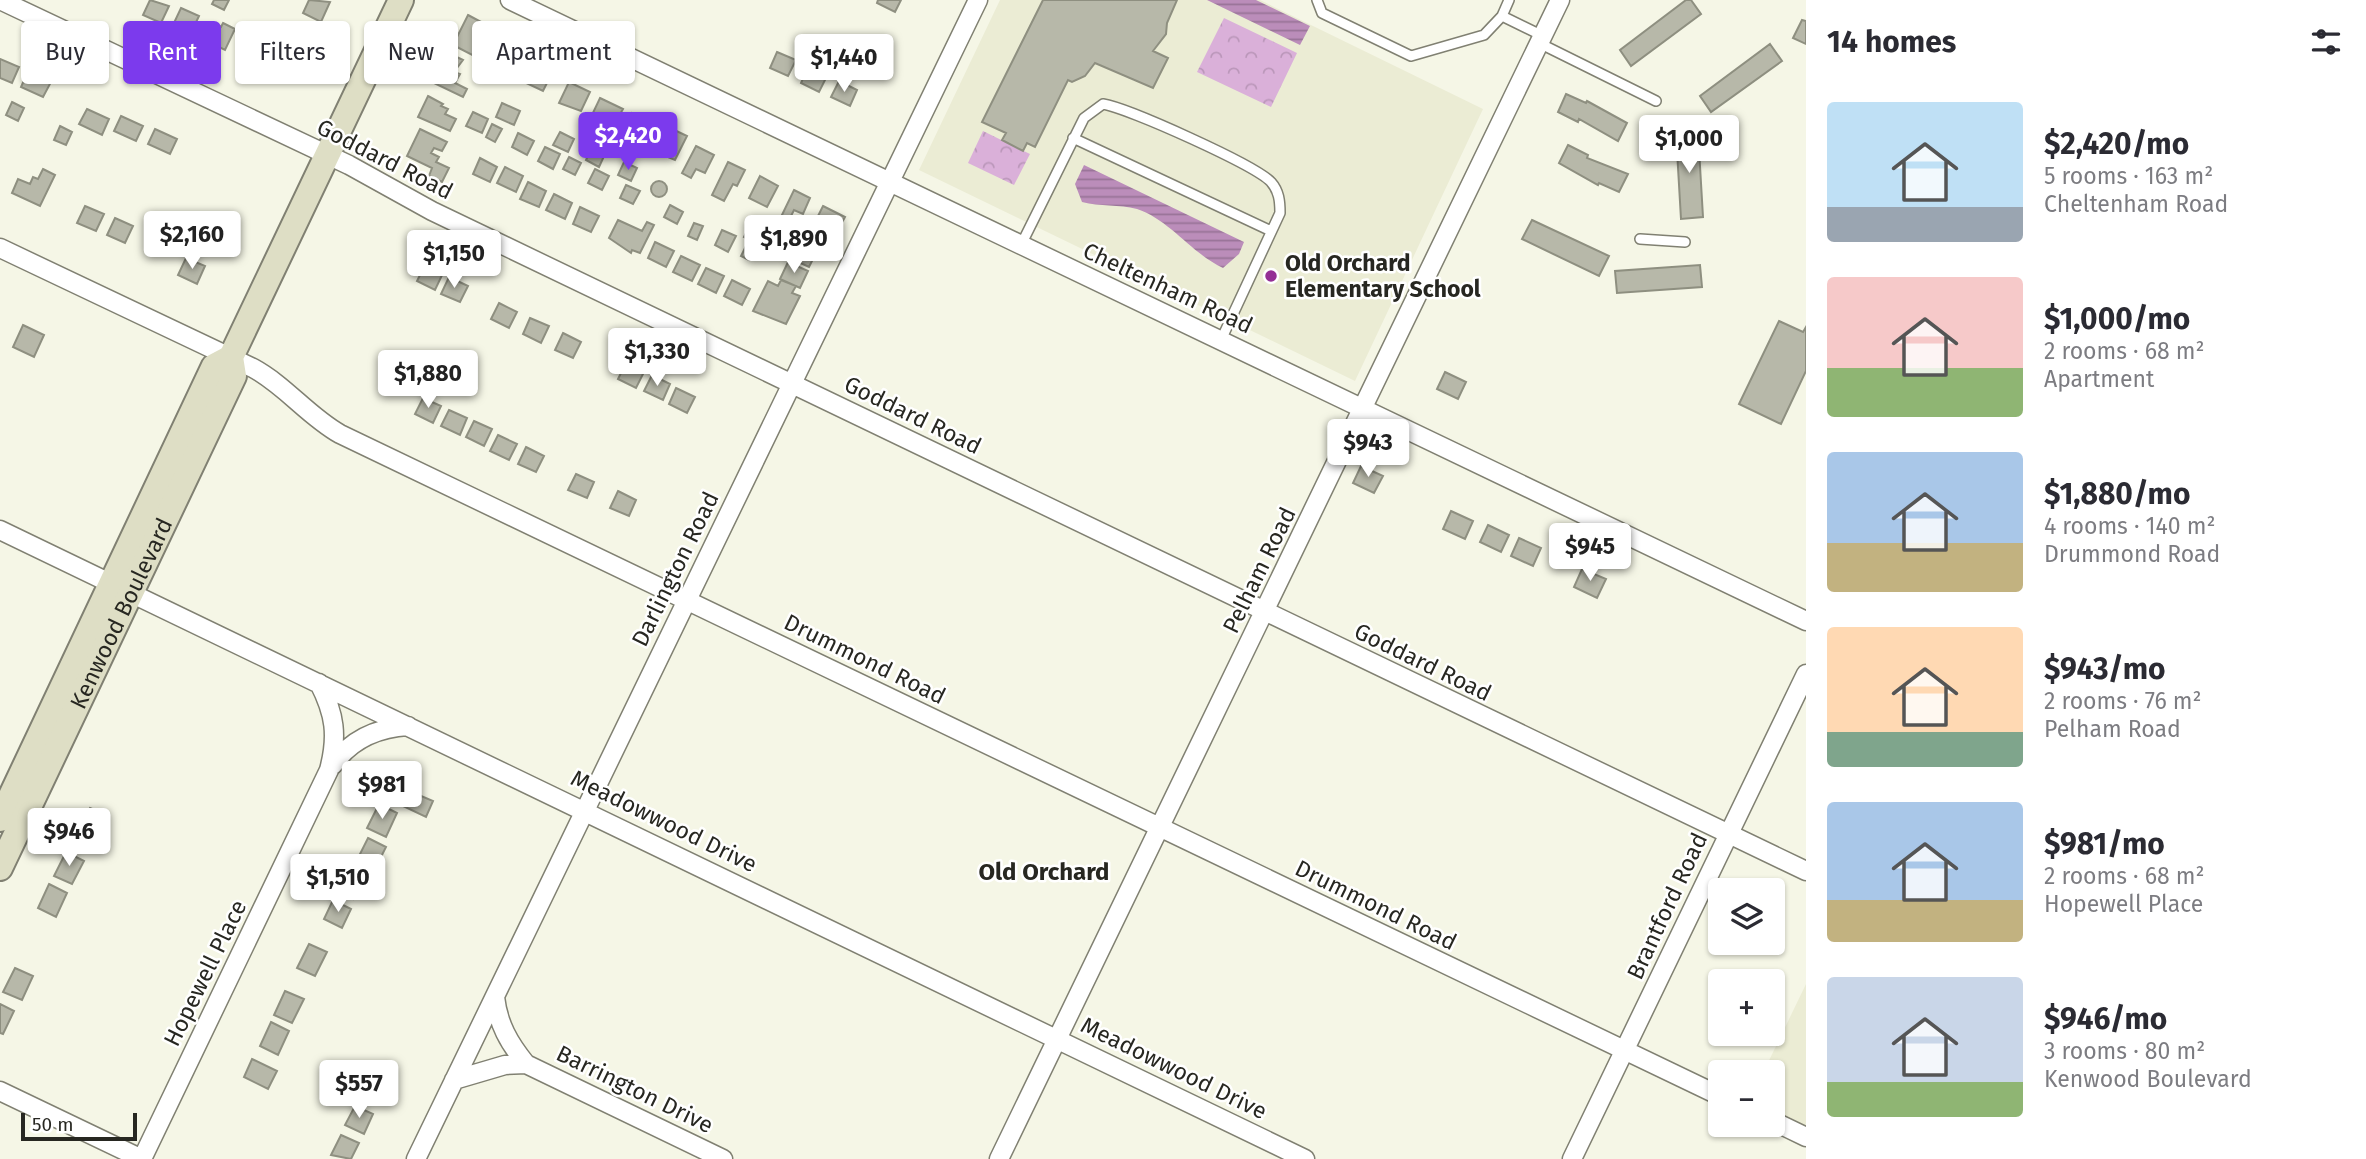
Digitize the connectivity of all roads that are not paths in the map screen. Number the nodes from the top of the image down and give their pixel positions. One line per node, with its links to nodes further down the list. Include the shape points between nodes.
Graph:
1 (0, 0): 12 (street, Goddard Road)
2 (401, 0): 12 (street, Kenwood Boulevard)
3 (510, 0): 13 (street, Cheltenham Road)
4 (978, 0): 13 (street, Darlington Road)
5 (1317, 0): 8 (lane, via 1322,13 1411,56 1484,35)
6 (1509, 0): 8 (lane)
7 (1560, 0): 9 (street, Pelham Road)
8 (1502, 16): 9 (lane)
9 (1541, 39): 10 (lane); 22 (street, Pelham Road)
10 (1656, 101)
11 (1073, 138): 14 (lane); 14 (lane, via 1084,118 1103,104 1130,110 1269,180 1280,203); 17 (lane)
12 (326, 154): 20 (street, Kenwood Boulevard); 21 (street, Goddard Road, via 432,211)
13 (889, 182): 17 (street, Cheltenham Road); 21 (street, Darlington Road)
14 (1271, 231): 19 (lane)
15 (1640, 239): 16 (lane)
16 (1685, 242)
17 (1021, 245): 19 (street, Cheltenham Road)
18 (0, 248): 20 (street, Drummond Road)
19 (1221, 341): 22 (street, Cheltenham Road)
20 (231, 357): 24 (street, Kenwood Boulevard, via 233,376); 25 (street, Drummond Road, via 270,377 317,420 340,434)
21 (791, 384): 25 (street, Darlington Road); 26 (street, Goddard Road)
22 (1364, 409): 26 (street, Pelham Road); 27 (street, Cheltenham Road)
23 (0, 530): 24 (street, Meadowwood Drive)
24 (120, 587): 29 (street, Meadowwood Drive); 31 (street, Kenwood Boulevard)
25 (687, 600): 34 (street, Darlington Road); 36 (street, Drummond Road)
26 (1266, 613): 36 (street, Pelham Road); 37 (street, Goddard Road)
27 (1806, 621)
28 (1806, 674): 37 (street, Brantford Road)
29 (319, 683): 30 (street, Meadowwood Drive); 32 (street, Hopewell Place, via 336,730)
30 (409, 726): 32 (street, Hopewell Place, via 357,740); 34 (street, Meadowwood Drive)
31 (37, 766): 33 (street); 35 (street, Kenwood Boulevard); 38 (street, Kenwood Boulevard)
32 (329, 770): 49 (street, Hopewell Place)
33 (0, 782)
34 (585, 810): 40 (street, Darlington Road); 41 (street, Meadowwood Drive)
35 (0, 819)
36 (1161, 828): 41 (street, Pelham Road); 42 (street, Drummond Road)
37 (1728, 835): 39 (street, Goddard Road); 42 (street, Brantford Road)
38 (0, 868)
39 (1806, 871)
40 (495, 997): 43 (street, Barrington Drive, via 497,1017); 44 (street, Darlington Road)
41 (1058, 1040): 52 (street, Pelham Road); 53 (street, Meadowwood Drive)
42 (1624, 1051): 45 (street, Drummond Road); 54 (street, Brantford Road)
43 (526, 1064): 44 (street, Barrington Drive, via 505,1065); 51 (street, Barrington Drive)
44 (454, 1080): 50 (street, Darlington Road)
45 (1708, 1090)
46 (0, 1091): 49 (street)
47 (1785, 1127): 48 (street)
48 (1806, 1137)
49 (142, 1159)
50 (416, 1159)
51 (723, 1159)
52 (999, 1159)
53 (1305, 1159)
54 (1572, 1159)

